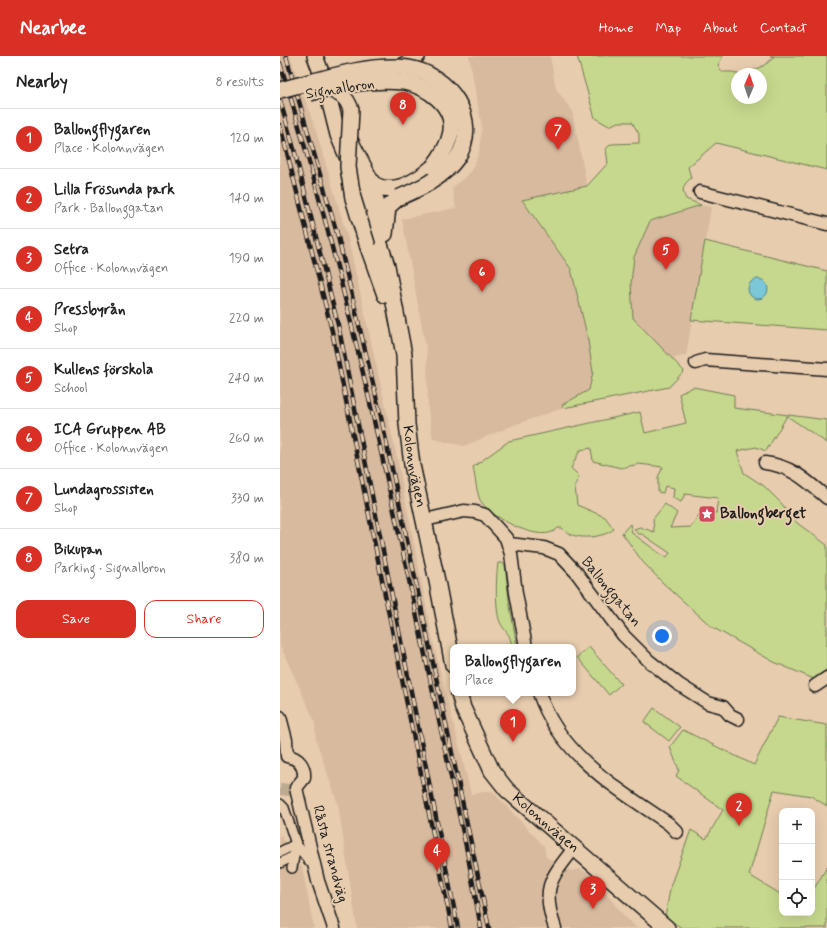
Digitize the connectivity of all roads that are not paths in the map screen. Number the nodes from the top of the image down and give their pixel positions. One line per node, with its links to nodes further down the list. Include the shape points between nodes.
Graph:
1 (315, 56): 3 (street, Kolonnvägen)
2 (419, 56): 3 (street, via 382,72)
3 (327, 86): 5 (street, Signalbron, bridge); 6 (street, Kolonnvägen); 7 (street, Kolonnvägen, via 339,108 351,143); 7 (street, Signalbron, bridge, via 404,82 430,91 447,108 451,119 448,145 432,167 414,181 394,188 381,188); 14 (street, bridge, via 342,95 348,101 351,110 348,167 353,198)
4 (280, 90): 9 (street, Signalbron, bridge, via 380,68 409,68 439,81 461,105 465,119 464,144 457,158 442,174 416,191)
5 (280, 100)
6 (346, 157): 10 (street, Kolonnvägen); 13 (street, Kolonnvägen, via 367,204)
7 (372, 183): 10 (street, Kolonnvägen)
8 (700, 192): 11 (street)
9 (398, 198): 10 (street, via 386,202); 12 (street, Kolonnvägen, via 388,207)
10 (376, 200): 12 (street, Kolonnvägen)
11 (827, 224)
12 (385, 234): 13 (street, Kolonnvägen)
13 (387, 266): 14 (street, Kolonnvägen)
14 (401, 336): 19 (street, Kolonnvägen, via 406,368 409,444)
15 (696, 363): 16 (street, via 705,360)
16 (827, 369)
17 (765, 463): 18 (street, via 780,465 803,478)
18 (827, 498)
19 (425, 520): 20 (street, via 475,512 485,515); 22 (street, Kolonnvägen)
20 (509, 544): 21 (street); 28 (street, Ballonggatan, via 544,548 559,554 576,572 623,635 649,661 678,684)
21 (526, 644)
22 (450, 649)
23 (827, 678): 24 (street)
24 (815, 686)
25 (460, 696): 32 (street, Kolonnvägen, via 492,771 526,808)
26 (540, 696): 30 (street, via 556,729 576,754 612,785)
27 (280, 717): 38 (street, Råsta strandväg, via 287,756 300,761 303,766 304,778 296,788 318,881)
28 (738, 719)
29 (280, 804): 31 (street, via 284,808)
30 (677, 832)
31 (296, 844): 33 (street); 34 (street); 35 (street)
32 (574, 847): 39 (street, via 553,877 548,892 548,909); 40 (street, Kolonnvägen)
33 (280, 852)
34 (294, 856): 36 (street); 37 (street)
35 (310, 862)
36 (280, 863)
37 (292, 868)
38 (334, 928)
39 (555, 928)
40 (667, 928)

